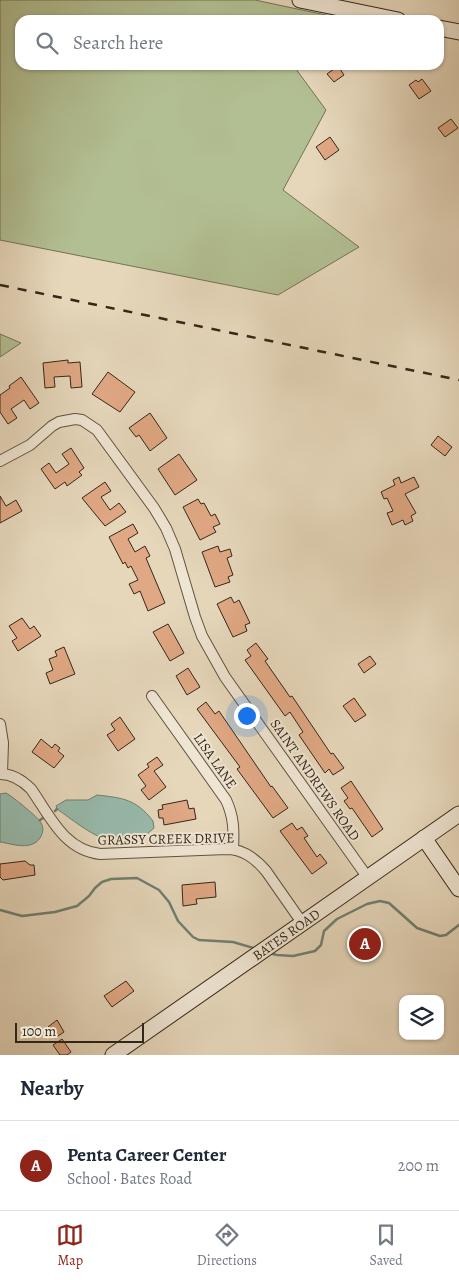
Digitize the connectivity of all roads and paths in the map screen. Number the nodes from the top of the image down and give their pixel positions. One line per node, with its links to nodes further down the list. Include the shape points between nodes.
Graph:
1 (300, 0): 2 (street)
2 (374, 15)
3 (444, 29): 4 (street)
4 (459, 32)
5 (0, 461): 12 (street, SAINT ANDREWS ROAD, via 30,445 59,422 82,420 97,430 166,528 178,557 195,618 225,677)
6 (152, 696): 11 (street, LISA LANE, via 226,800 233,818)
7 (0, 724): 8 (street, via 3,743)
8 (1, 773): 11 (street, GRASSY CREEK DRIVE, via 25,782 68,841 90,853)
9 (459, 814): 10 (street, BATES ROAD)
10 (424, 838): 12 (street, BATES ROAD); 13 (street)
11 (233, 849): 14 (street, GRASSY CREEK DRIVE, via 246,853 260,864)
12 (368, 878): 14 (street, BATES ROAD)
13 (459, 889)
14 (303, 924): 15 (street, BATES ROAD)
15 (114, 1055)

